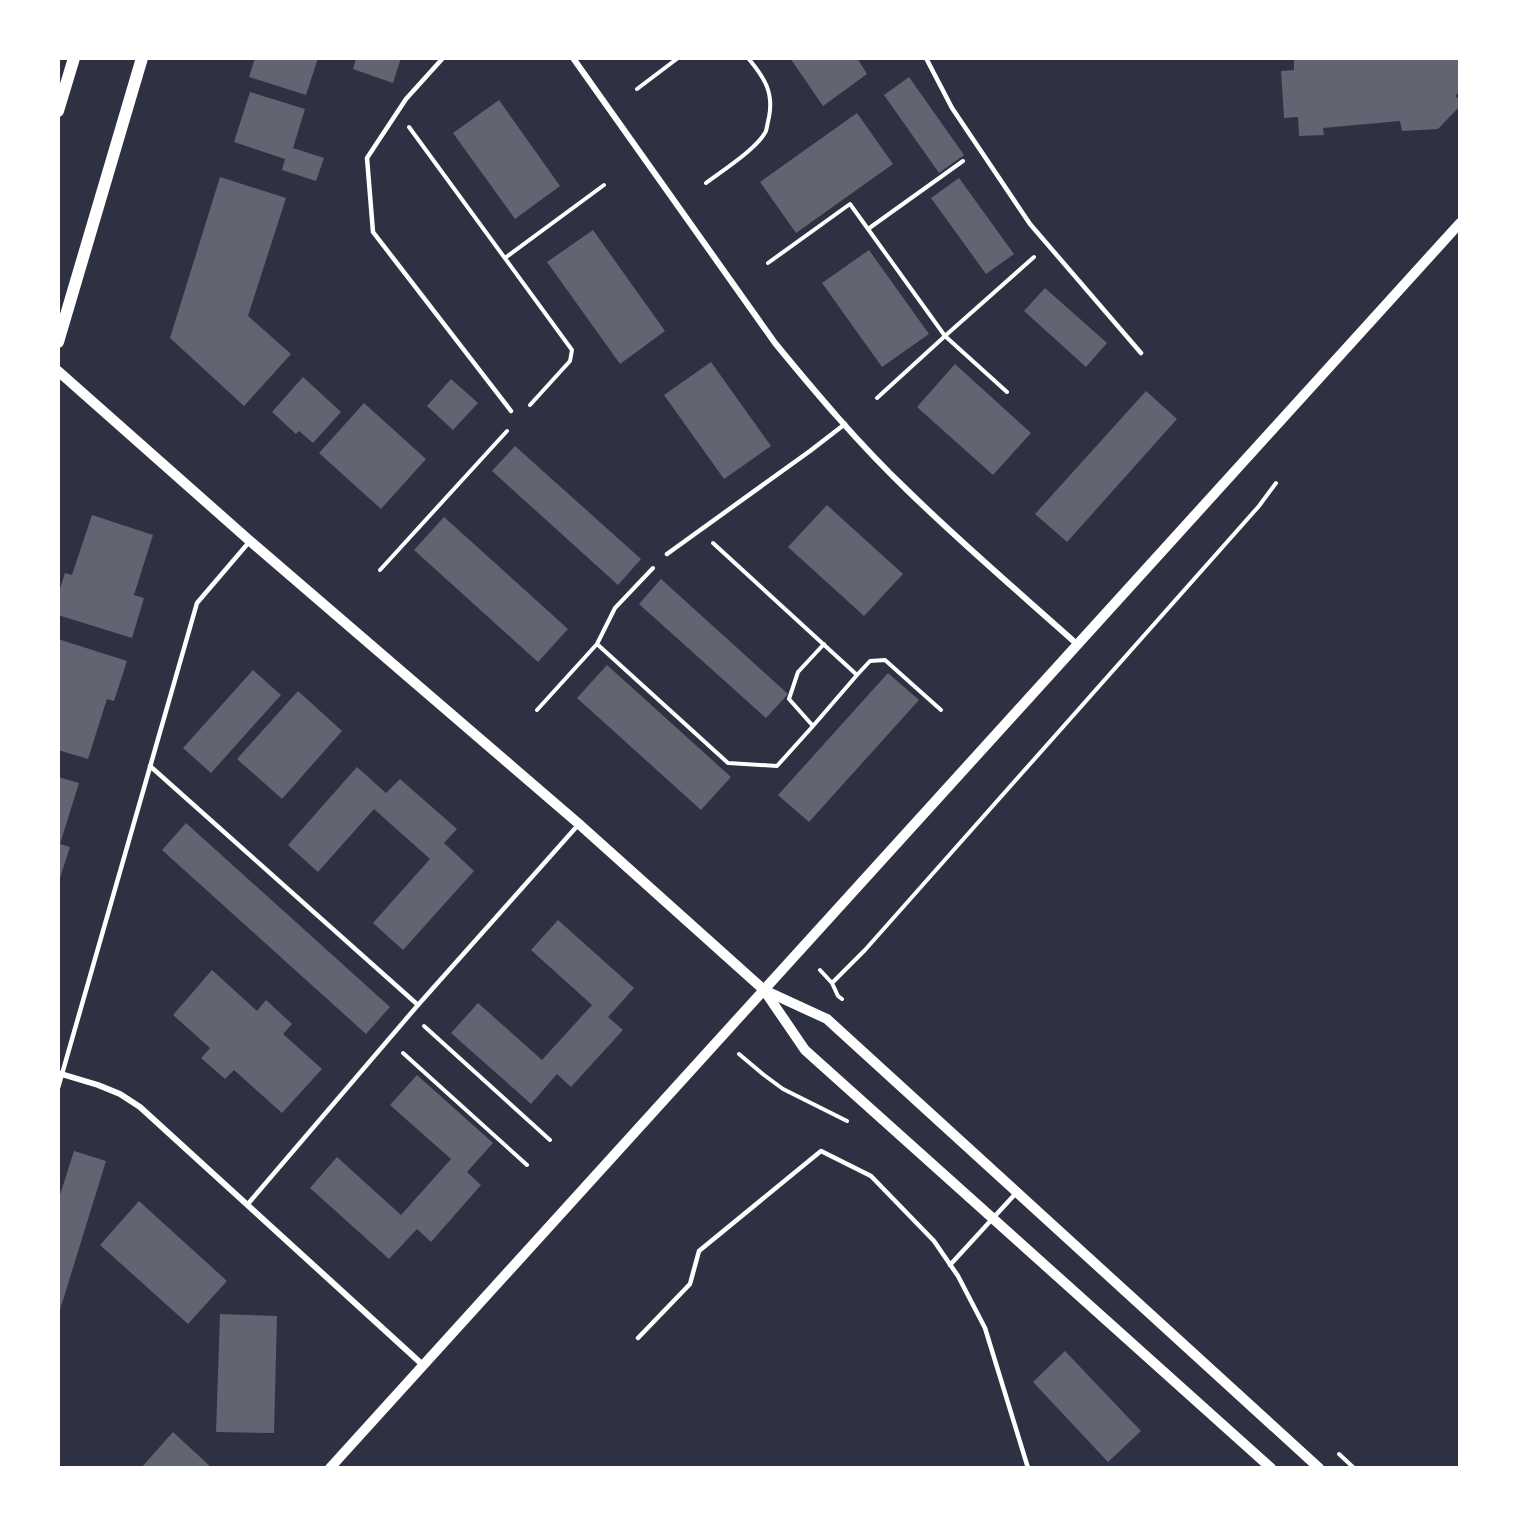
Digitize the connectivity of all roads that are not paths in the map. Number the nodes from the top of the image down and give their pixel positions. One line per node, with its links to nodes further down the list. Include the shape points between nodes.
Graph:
1 (74, 58): 6 (main road)
2 (142, 58): 8 (main road)
3 (443, 58): 11 (lane, via 406,99 367,158 373,232)
4 (573, 58): 12 (street, via 775,343)
5 (926, 58): 9 (lane, via 952,108 1030,224)
6 (58, 111)
7 (1460, 223): 15 (street)
8 (58, 342)
9 (1141, 353)
10 (58, 371): 13 (street)
11 (511, 411)
12 (844, 424): 14 (lane); 15 (street, via 906,489)
13 (250, 541): 16 (lane, via 198,603); 17 (street)
14 (667, 554)
15 (1078, 645): 18 (street)
16 (150, 766): 19 (lane); 20 (lane)
17 (579, 824): 18 (street); 19 (lane)
18 (764, 990): 22 (street, via 827,1018); 24 (street, via 805,1050); 27 (street)
19 (418, 1005): 23 (lane)
20 (60, 1074): 21 (lane); 23 (street, via 120,1094 140,1107)
21 (58, 1088)
22 (1017, 1192): 24 (lane); 31 (street)
23 (247, 1205): 27 (street)
24 (993, 1218): 25 (lane); 30 (street)
25 (950, 1265): 26 (lane, via 934,1241 871,1176 821,1151 699,1251 690,1284); 29 (lane, via 985,1328)
26 (638, 1338)
27 (424, 1366): 28 (street)
28 (330, 1467)
29 (1028, 1467)
30 (1271, 1467)
31 (1319, 1467)

